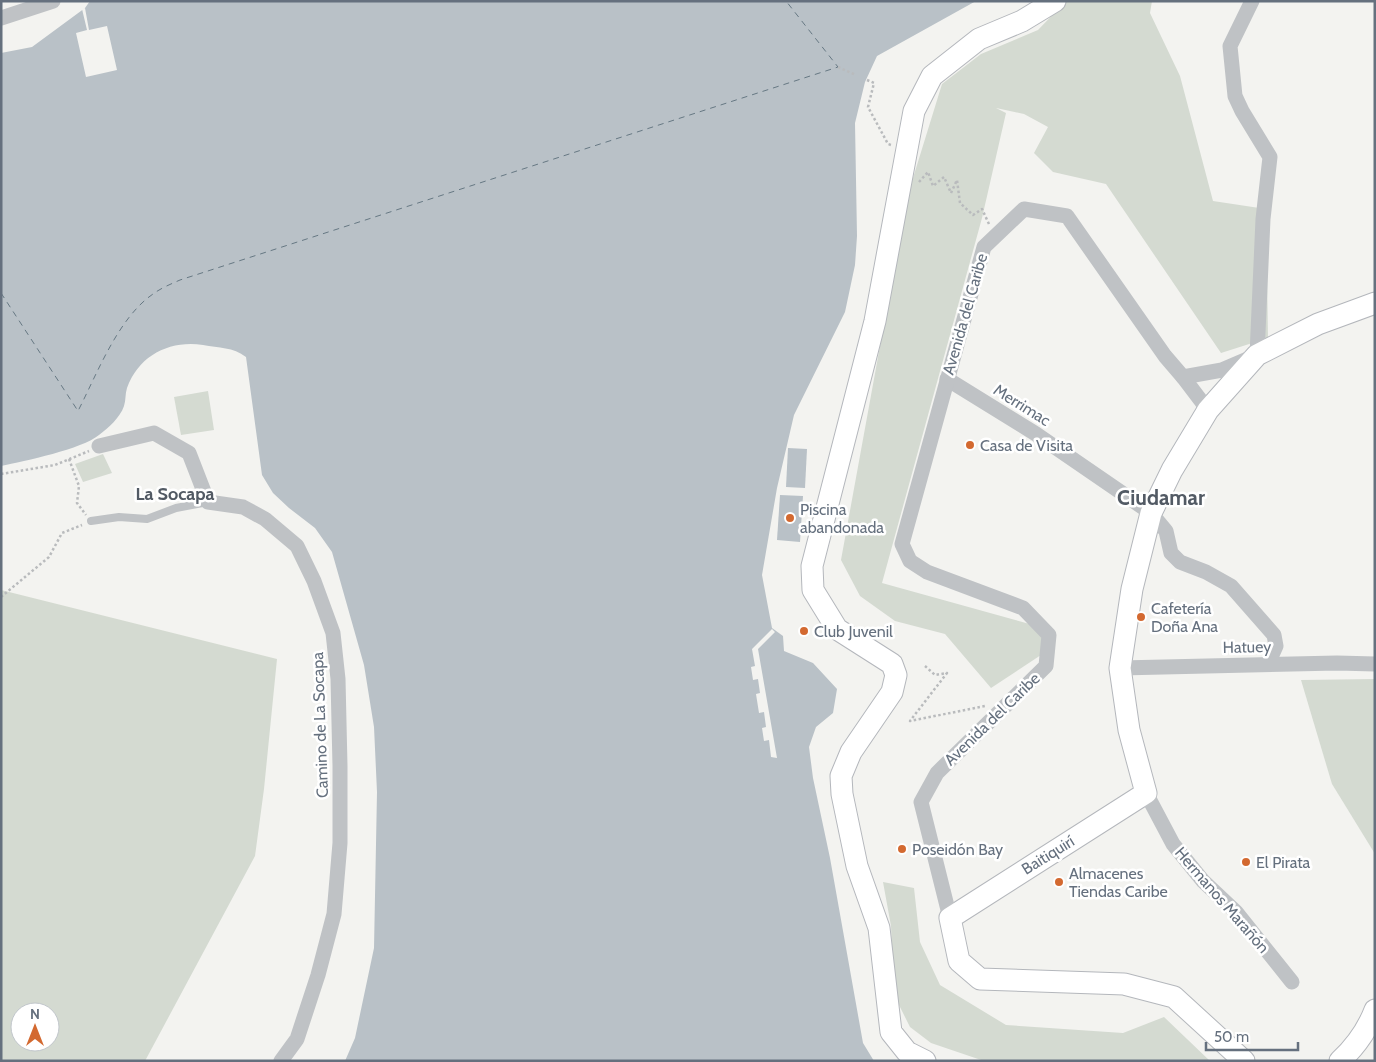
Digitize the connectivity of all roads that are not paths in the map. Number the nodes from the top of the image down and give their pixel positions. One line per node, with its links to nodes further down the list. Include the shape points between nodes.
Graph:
1 (53, 1): 4 (street)
2 (1055, 1): 22 (street, via 1022,21 979,39 932,76 914,111 875,321 812,566 813,590 836,628 892,664 896,676 892,692 851,752 841,776 842,794 857,866 878,928 891,1032 907,1052)
3 (1252, 1): 6 (street, via 1230,46 1235,96 1270,157 1263,219)
4 (1, 18)
5 (1375, 303): 6 (street, Hermanos Marañón, via 1318,324)
6 (1257, 356): 7 (street, via 1222,370); 9 (street, Hermanos Marañón)
7 (1184, 377): 8 (street, Avenida del Caribe, via 1165,356 1067,216 1024,209 984,247); 9 (street, Avenida del Caribe)
8 (947, 379): 12 (street, Merrimac, via 1036,434); 18 (street, Avenida del Caribe, via 902,544 910,562 927,572 1023,608 1049,635 1046,666 936,773 921,802)
9 (1208, 410): 12 (street, Hermanos Marañón)
10 (100, 446): 11 (street, via 154,434 168,440 189,453)
11 (208, 502): 13 (lane, via 176,508 147,519 119,517); 21 (street, Camino de La Socapa, via 243,506 265,519 297,546 314,581 334,642 338,679 340,843 334,914 297,1039)
12 (1151, 513): 14 (street, Merrimac, via 1166,531 1171,553 1180,562 1231,586 1274,635 1276,646); 16 (street, Hermanos Marañón, via 1132,589)
13 (92, 521)
14 (1268, 664): 15 (street, Hatuey); 16 (street, Hatuey)
15 (1375, 664)
16 (1120, 668): 17 (street, Hermanos Marañón, via 1129,730)
17 (1146, 793): 18 (street, Baitiquirí); 19 (street, Hermanos Marañón, via 1173,844 1203,881 1236,912)
18 (950, 918): 23 (street, Avenida del Caribe, via 958,961 980,979 1124,984 1174,997)
19 (1292, 982)
20 (1375, 1010): 24 (street, via 1354,1049)
21 (280, 1061)
22 (926, 1061)
23 (1244, 1061)
24 (1340, 1061)

